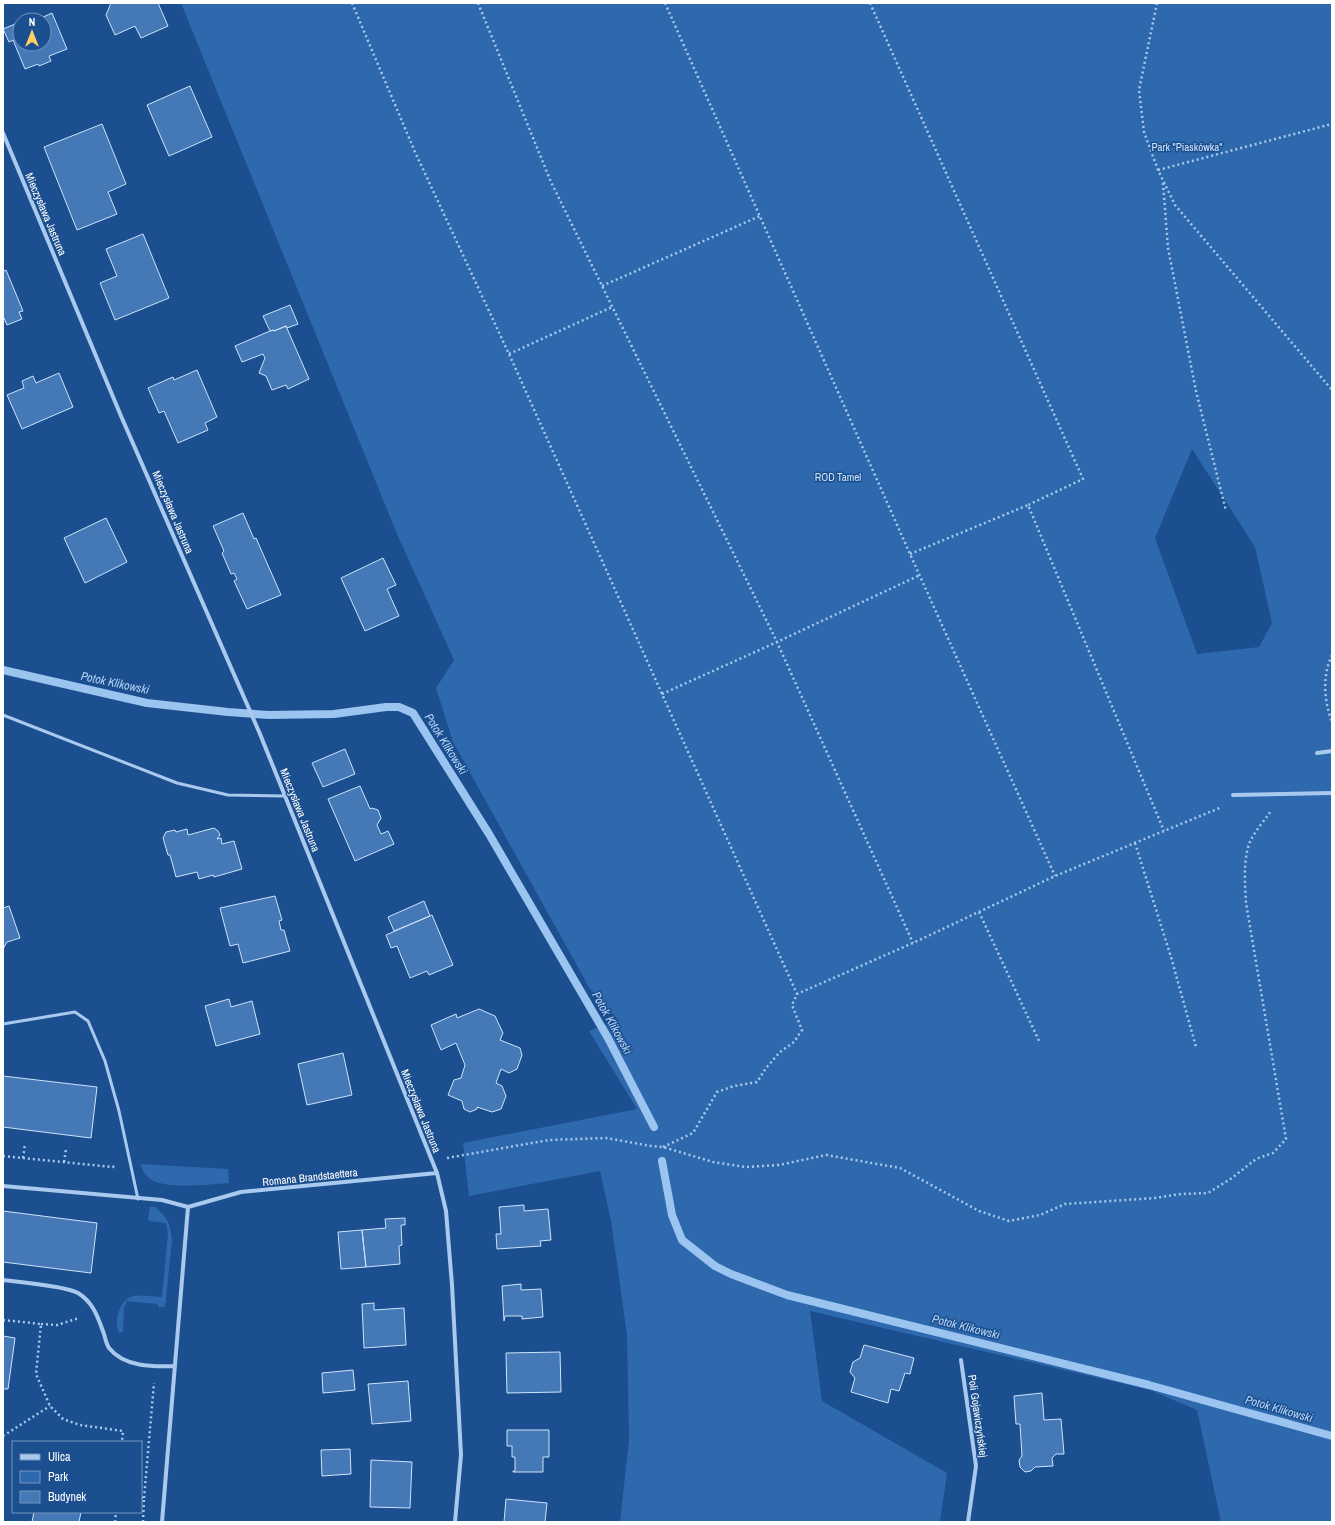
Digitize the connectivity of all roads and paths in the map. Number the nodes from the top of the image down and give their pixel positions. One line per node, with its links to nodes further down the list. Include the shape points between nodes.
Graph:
1 (352, 3): 13 (path, via 415,152)
2 (478, 3): 11 (path, via 551,182)
3 (665, 3): 10 (path)
4 (870, 3): 15 (path, via 1083,479)
5 (1157, 3): 8 (path, via 1139,90 1144,132)
6 (1332, 124): 8 (path)
7 (3, 133): 28 (street, Mieczysława Jastruna)
8 (1158, 170): 9 (path)
9 (1163, 181): 14 (path, via 1175,205); 16 (path, via 1170,255 1196,391)
10 (760, 216): 11 (path); 17 (path)
11 (602, 286): 12 (path)
12 (612, 307): 13 (path); 19 (path)
13 (509, 354): 21 (path)
14 (1332, 390)
15 (1028, 505): 17 (path); 31 (path)
16 (1226, 511)
17 (910, 554): 18 (path)
18 (920, 575): 19 (path); 33 (path)
19 (777, 642): 21 (path); 35 (path)
20 (1332, 655): 23 (path, via 1325,694)
21 (662, 694): 36 (path)
22 (3, 715): 28 (lane, via 177,783 228,795)
23 (1332, 722)
24 (1332, 751): 25 (street)
25 (1317, 753)
26 (1332, 792): 27 (street)
27 (1233, 795)
28 (284, 796): 45 (street, Mieczysława Jastruna)
29 (1276, 805): 41 (path, via 1250,844 1245,871 1246,903 1286,1139 1273,1153 1256,1159 1208,1193 1065,1204 1040,1215 1009,1221 980,1211 900,1168 826,1156 779,1165 746,1167 713,1162)
30 (1223, 806): 31 (path)
31 (1164, 831): 32 (path)
32 (1135, 843): 33 (path); 39 (path)
33 (1055, 876): 34 (path)
34 (979, 912): 35 (path); 38 (path)
35 (913, 943): 36 (path)
36 (797, 994): 41 (path, via 792,1005 802,1030 794,1042 780,1052 757,1082 717,1092 693,1133)
37 (3, 1024): 50 (lane, via 75,1012 88,1021 105,1061)
38 (1040, 1043)
39 (1196, 1047)
40 (25, 1144): 44 (path)
41 (663, 1147): 45 (path, via 606,1138 549,1140)
42 (66, 1150): 46 (path)
43 (3, 1156): 44 (path)
44 (23, 1158): 46 (path)
45 (431, 1160): 48 (street, Mieczysława Jastruna)
46 (64, 1162): 47 (path, via 113,1167)
47 (119, 1162)
48 (436, 1173): 51 (street, Romana Brandstaettera, via 241,1192); 65 (street, Mieczysława Jastruna, via 446,1211 461,1447)
49 (3, 1186): 50 (street, Romana Brandstaettera)
50 (138, 1199): 51 (street, Romana Brandstaettera, via 162,1200)
51 (188, 1206): 57 (street)
52 (3, 1280): 53 (street, via 62,1288 77,1293)
53 (95, 1310): 55 (path, via 57,1325); 58 (street, via 109,1348 124,1361)
54 (3, 1320): 55 (path)
55 (41, 1324): 59 (path, via 36,1374)
56 (960, 1360): 66 (street, Poli Gojawiczyńskiej, via 976,1466)
57 (175, 1366): 58 (street); 64 (street)
58 (156, 1367): 62 (path)
59 (50, 1406): 60 (path); 61 (path, via 62,1419 80,1425 123,1431)
60 (3, 1436)
61 (122, 1441)
62 (143, 1498): 63 (path)
63 (143, 1522)
64 (162, 1522)
65 (455, 1522)
66 (968, 1522)

